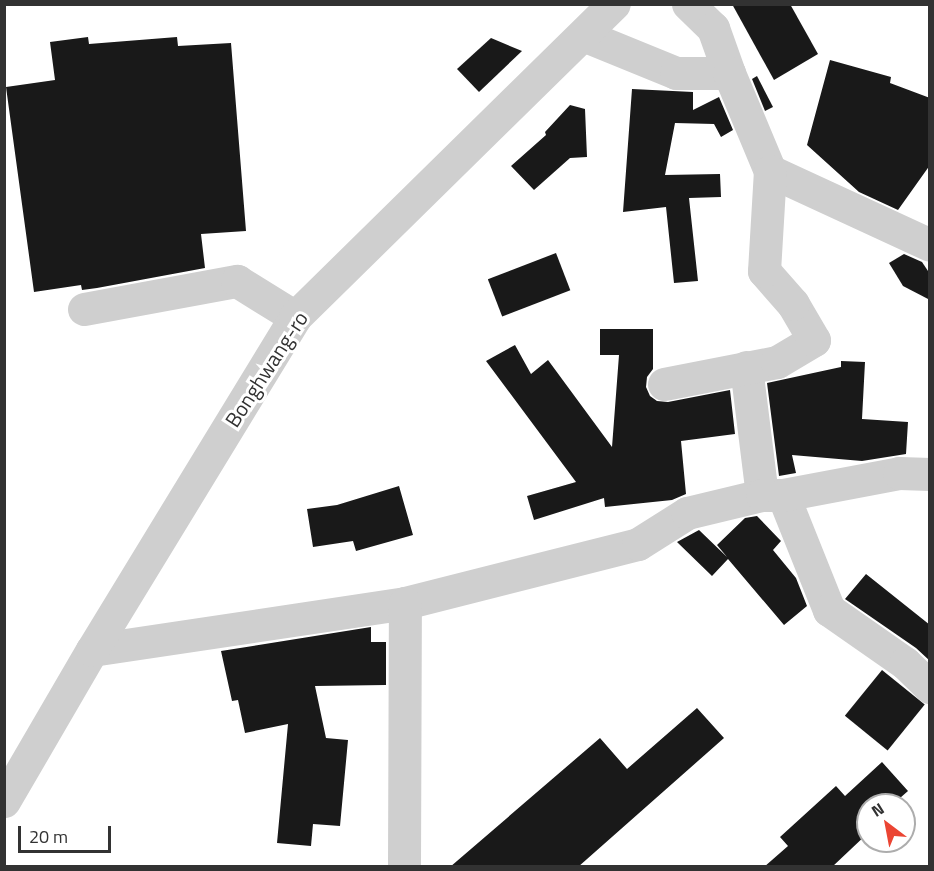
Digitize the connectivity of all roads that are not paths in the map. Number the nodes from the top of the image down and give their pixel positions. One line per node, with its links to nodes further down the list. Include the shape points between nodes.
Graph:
1 (614, 4): 3 (street, Bonghwang-ro)
2 (688, 4): 4 (street, via 712,28)
3 (583, 35): 4 (street, via 676,73); 8 (street, Bonghwang-ro)
4 (729, 73): 5 (street)
5 (770, 171): 6 (street); 9 (street, via 764,271 793,304 814,340 777,362)
6 (930, 244)
7 (84, 309): 8 (street, via 237,281)
8 (295, 317): 14 (street, Bonghwang-ro)
9 (746, 366): 10 (street); 12 (street)
10 (664, 384)
11 (930, 474): 12 (street, via 899,473)
12 (773, 495): 13 (street, via 687,513 638,544); 15 (street, via 830,610 905,663)
13 (405, 603): 14 (street); 17 (street)
14 (92, 650): 16 (street, Bonghwang-ro)
15 (930, 687)
16 (4, 801)
17 (404, 867)

